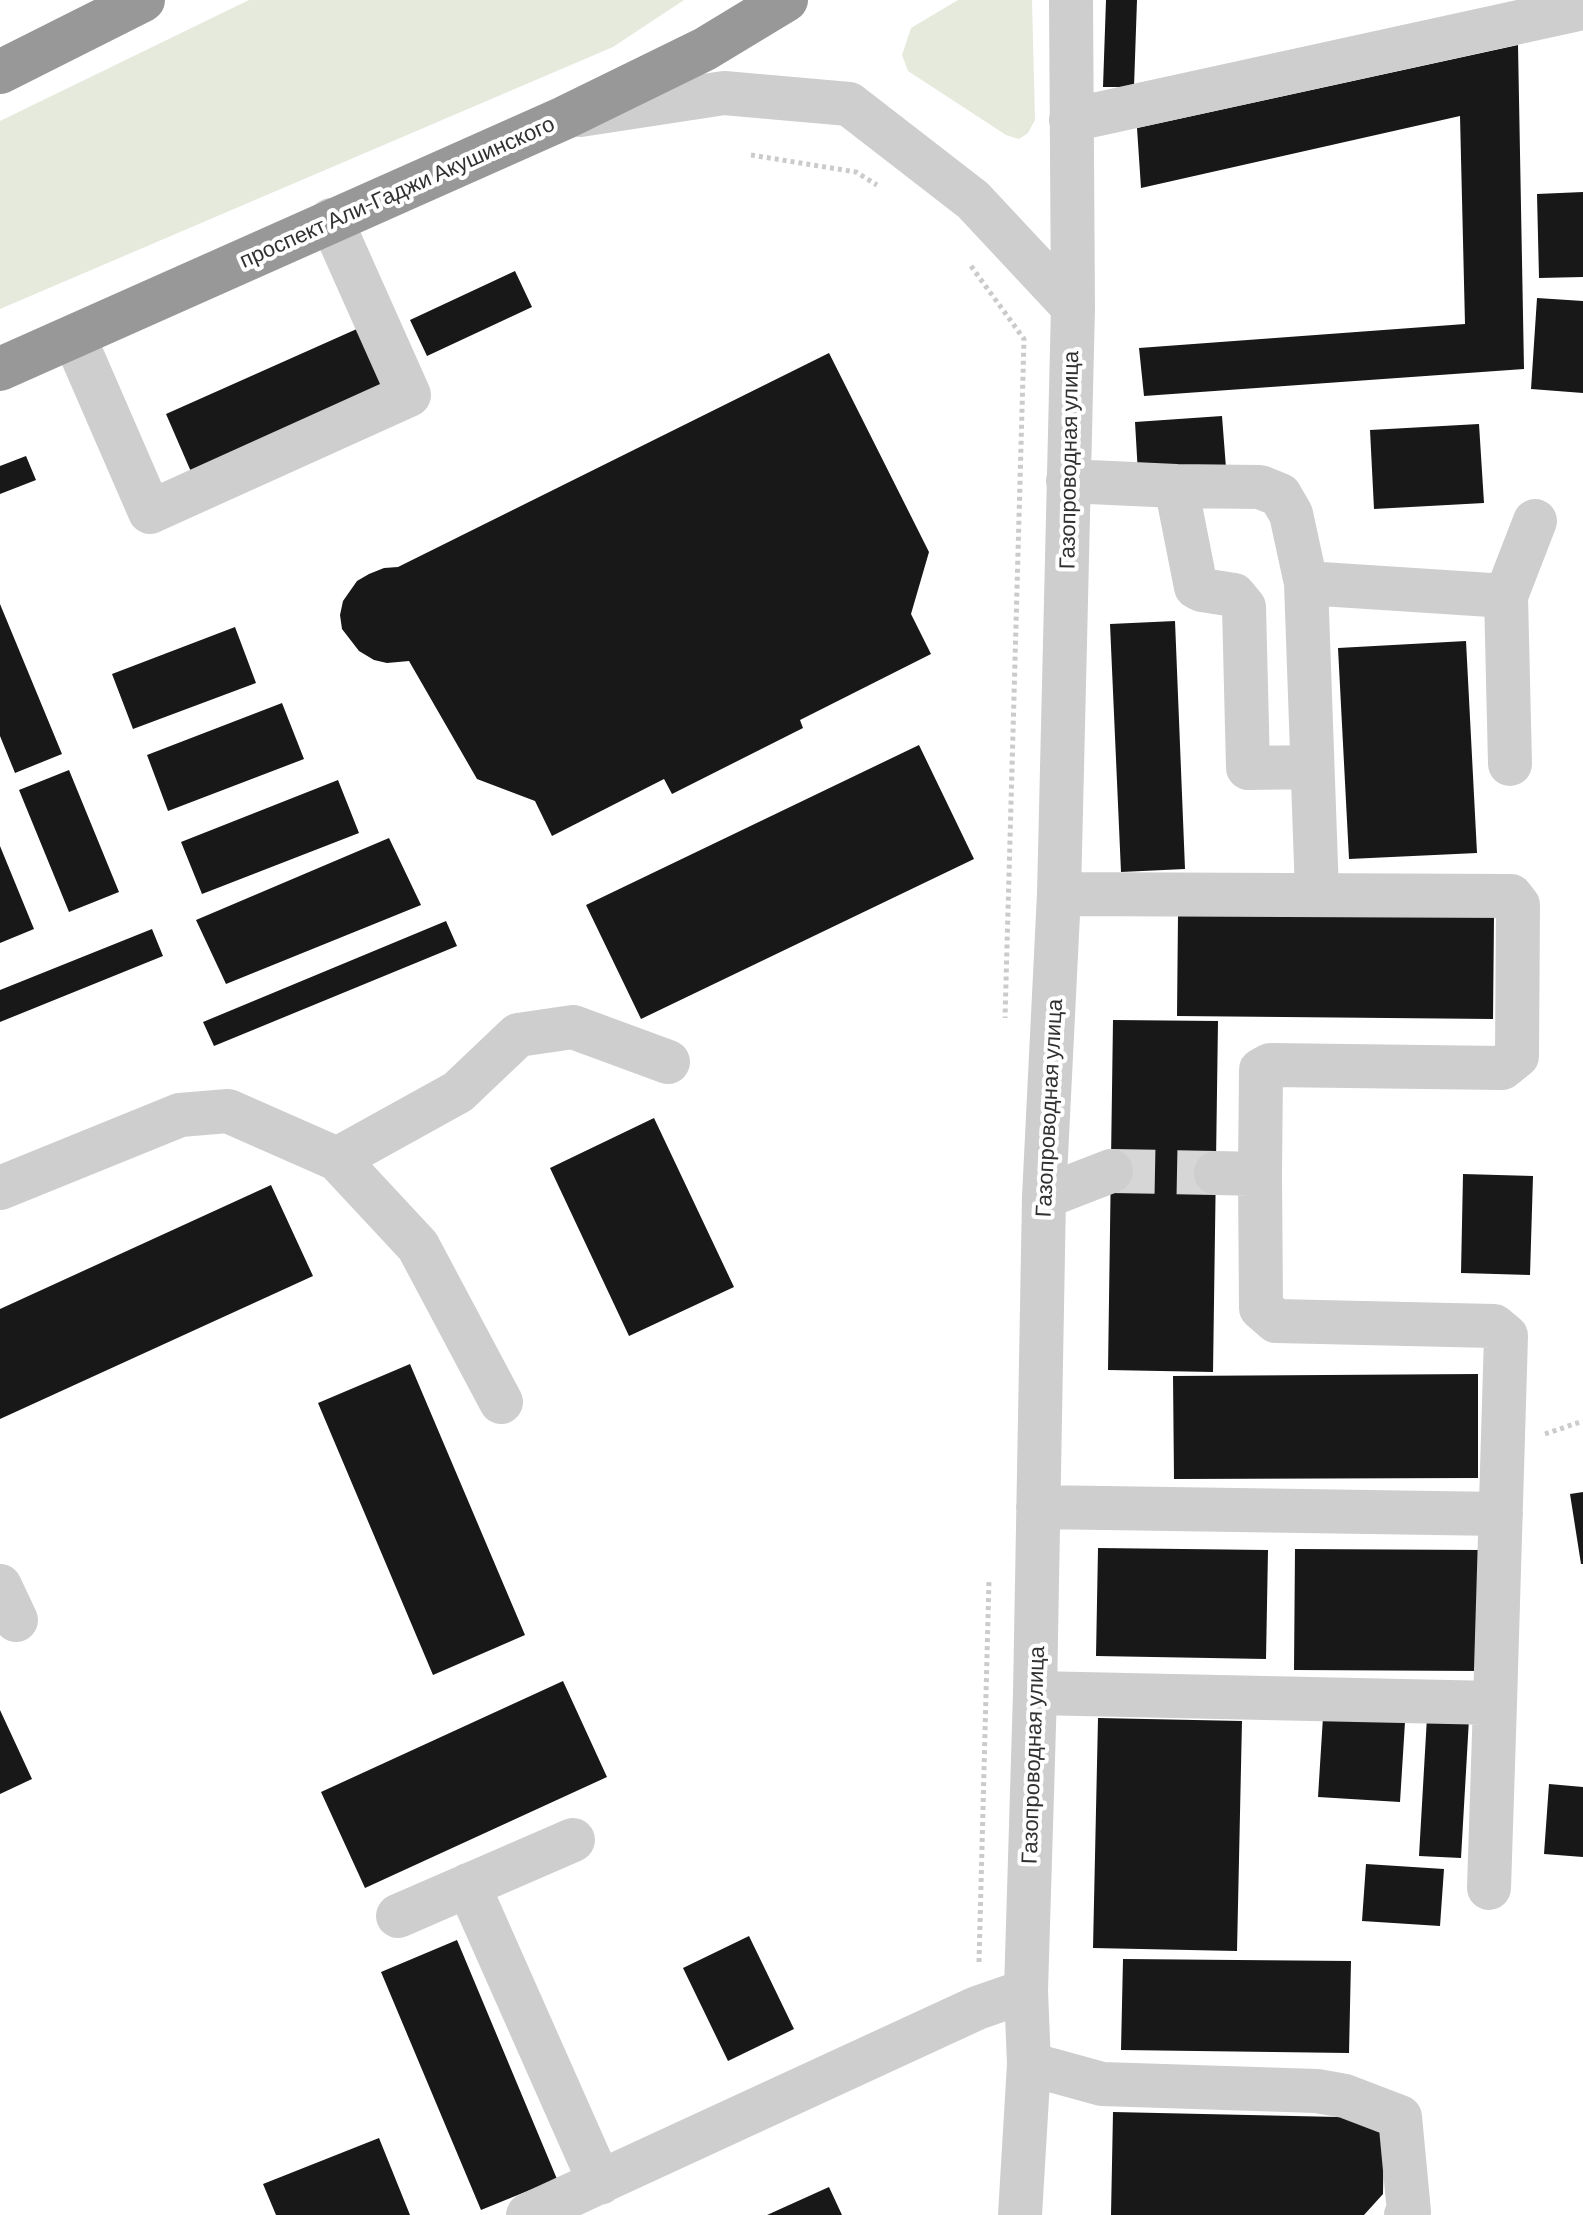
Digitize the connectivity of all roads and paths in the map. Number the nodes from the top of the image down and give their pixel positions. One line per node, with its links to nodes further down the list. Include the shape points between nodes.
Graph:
1 (143, 0): 5 (highway)
2 (786, 0): 6 (highway, проспект Али-Гаджи Акушинского, via 705,49)
3 (1071, 0): 7 (street, Газопроводная улица)
4 (1583, 8): 7 (street)
5 (0, 72)
6 (564, 118): 10 (highway, проспект Али-Гаджи Акушинского); 12 (street, via 724,93 849,104 973,200)
7 (1071, 120): 12 (street, Газопроводная улица)
8 (751, 155): 9 (path, via 856,172)
9 (883, 189)
10 (331, 220): 13 (highway, проспект Али-Гаджи Акушинского); 13 (street, via 409,395 150,512)
11 (963, 256): 24 (path, via 1024,339)
12 (1073, 307): 15 (street, Газопроводная улица)
13 (74, 337): 14 (highway, проспект Али-Гаджи Акушинского)
14 (0, 369)
15 (1068, 481): 16 (street); 23 (street, Газопроводная улица)
16 (1176, 486): 18 (street, via 1260,487 1280,495 1291,514); 21 (street, via 1196,587 1234,595 1244,607 1248,768)
17 (1535, 521): 19 (street)
18 (1306, 583): 19 (street); 21 (street)
19 (1506, 596): 20 (street)
20 (1510, 764)
21 (1312, 767): 22 (street)
22 (1317, 893): 23 (street); 29 (street, via 1511,896 1518,905 1517,1056 1502,1068 1270,1065 1261,1070)
23 (1059, 894): 31 (street, Газопроводная улица)
24 (1005, 1022)
25 (668, 1062): 26 (street, via 573,1027 518,1035 458,1092)
26 (337, 1159): 30 (street, via 228,1111 180,1115); 32 (street, via 418,1246)
27 (1111, 1171): 31 (street)
28 (1216, 1173): 29 (street)
29 (1260, 1174): 34 (street, via 1261,1308 1276,1321 1494,1326 1506,1336)
30 (0, 1188)
31 (1044, 1197): 33 (street, Газопроводная улица)
32 (501, 1402)
33 (1038, 1507): 34 (street); 36 (street, Газопроводная улица)
34 (1501, 1514): 37 (street)
35 (990, 1578): 43 (path)
36 (1035, 1693): 37 (street); 42 (street, Газопроводная улица)
37 (1495, 1703): 40 (street)
38 (573, 1840): 39 (street)
39 (468, 1885): 41 (street); 45 (street)
40 (1489, 1888)
41 (398, 1916)
42 (1026, 1991): 43 (street); 44 (street, Газопроводная улица)
43 (977, 2008): 45 (street)
44 (1029, 2064): 47 (street, Газопроводная улица); 48 (street, via 1102,2084 1317,2091 1400,2117)
45 (600, 2183): 46 (street)
46 (528, 2215)
47 (1020, 2215)
48 (1406, 2215)

